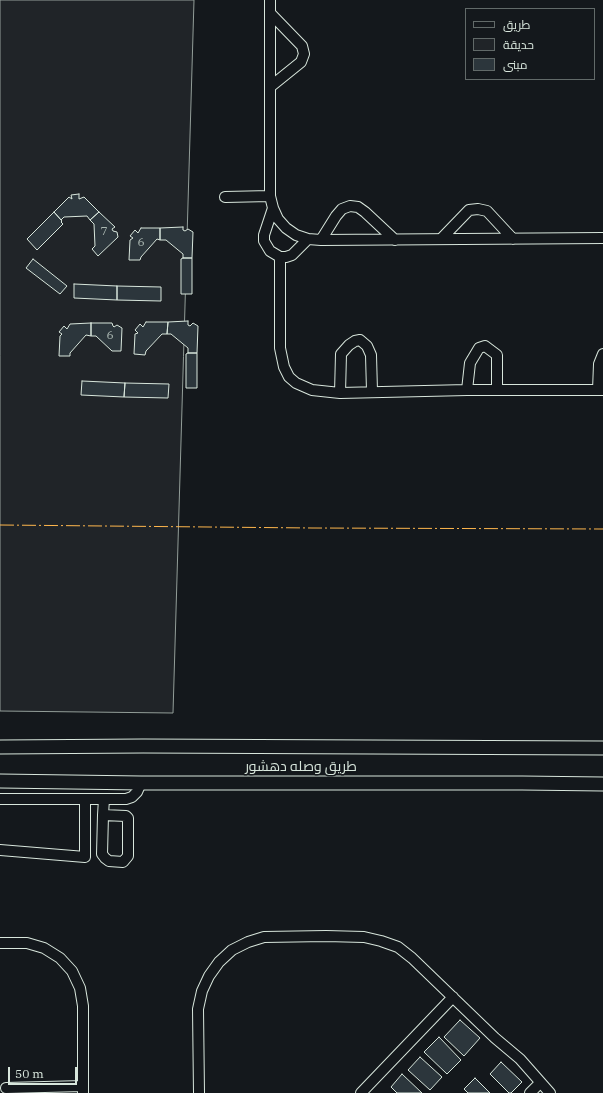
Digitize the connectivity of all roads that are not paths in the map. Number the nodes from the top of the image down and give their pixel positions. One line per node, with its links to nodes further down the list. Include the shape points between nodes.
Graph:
1 (270, 0): 2 (street)
2 (271, 14): 3 (street); 3 (street, via 302,46 304,54 301,62)
3 (270, 87): 4 (street)
4 (270, 196): 5 (street); 6 (street)
5 (225, 197)
6 (273, 208): 8 (street, via 286,228); 13 (street, via 264,241 270,252)
7 (603, 238): 10 (street)
8 (308, 239): 11 (street); 13 (street, via 292,255)
9 (441, 239): 10 (street); 10 (street, via 469,210 478,208 487,211); 12 (street)
10 (513, 239)
11 (321, 240): 12 (street); 12 (street, via 336,216 342,209 350,206 358,207 365,212)
12 (395, 240)
13 (280, 257): 19 (street, via 280,348 284,367 296,383 312,390)
14 (603, 354): 17 (street, via 599,364)
15 (467, 390): 16 (street); 16 (street, via 470,362 479,348 486,346 497,355); 18 (street)
16 (497, 390): 17 (street)
17 (601, 390)
18 (372, 391): 19 (street); 19 (street, via 371,355 367,346 360,340 348,345 341,354)
19 (340, 393)
20 (0, 747): 21 (main road, طريق وصله دهشور)
21 (603, 748)
22 (0, 781): 23 (main road, طريق وصله دهشور)
23 (141, 783): 24 (main road, طريق وصله دهشور); 27 (street, via 132,797)
24 (603, 784)
25 (0, 799): 26 (street)
26 (85, 799): 27 (street); 31 (street)
27 (104, 799): 28 (street)
28 (103, 815): 30 (street); 30 (street, via 128,817 128,856 123,862 109,861)
29 (0, 850): 31 (street)
30 (103, 856): 31 (street)
31 (85, 857)
32 (0, 943): 36 (street, via 27,943 44,948 60,958 72,971 80,988 83,1006)
33 (453, 997): 34 (street, via 520,1059); 37 (street, via 412,958 398,947 381,940 364,937 289,936 264,937 248,942 232,950 219,962 202,992 198,1009); 38 (street)
34 (540, 1083): 39 (street); 40 (street)
35 (6, 1088): 36 (street)
36 (83, 1089)
37 (199, 1093)
38 (361, 1093)
39 (530, 1093)
40 (550, 1093)

